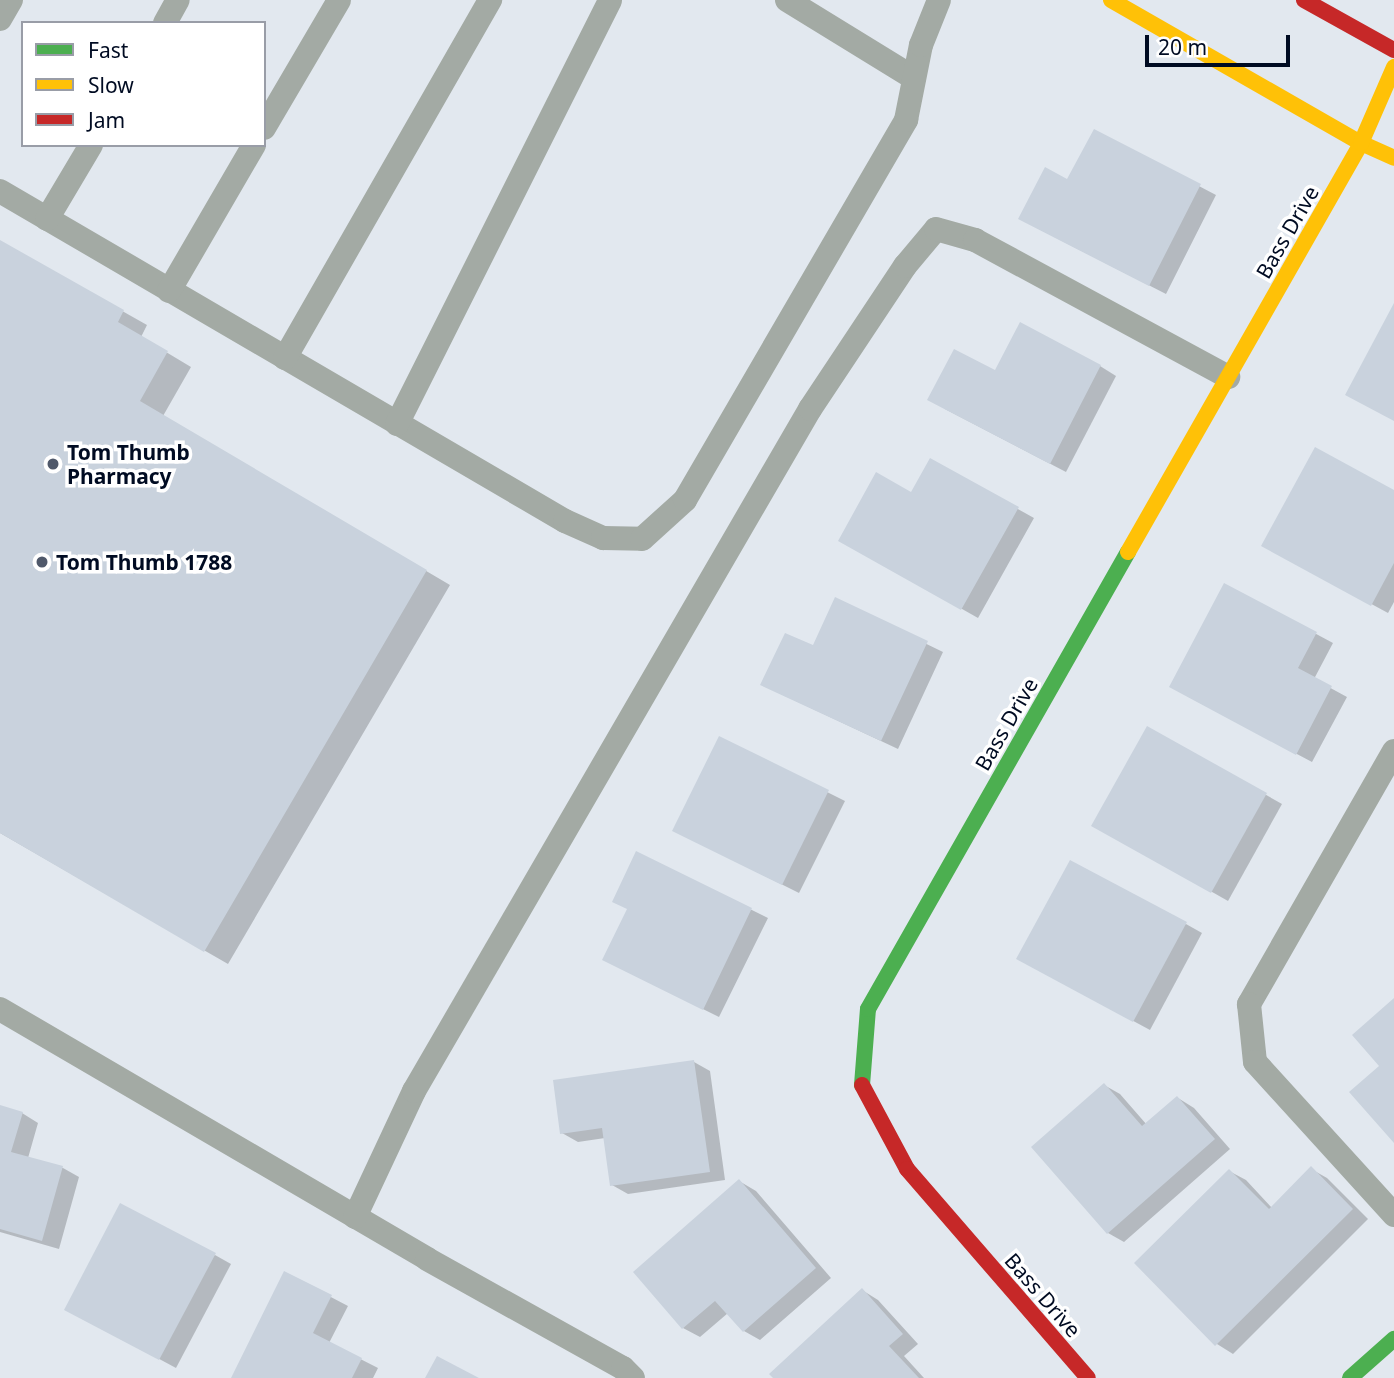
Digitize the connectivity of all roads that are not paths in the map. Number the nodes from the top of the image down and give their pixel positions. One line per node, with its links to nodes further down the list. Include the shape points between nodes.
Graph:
1 (11, 0): 10 (lane)
2 (178, 0): 11 (lane)
3 (339, 0): 15 (lane)
4 (490, 0): 23 (lane)
5 (610, 0): 25 (lane)
6 (787, 0): 14 (lane)
7 (939, 0): 14 (lane)
8 (1111, 0): 16 (street)
9 (1304, 0): 12 (street)
10 (0, 19)
11 (165, 21)
12 (1394, 50)
13 (1394, 67): 16 (street, Bass Drive)
14 (914, 78): 25 (lane, via 906,120 685,500 642,539 603,538 565,521)
15 (266, 125)
16 (1361, 143): 19 (street); 24 (street, Bass Drive)
17 (90, 147): 21 (lane)
18 (253, 147): 22 (lane)
19 (1394, 158)
20 (0, 191): 21 (lane)
21 (47, 219): 22 (lane)
22 (169, 291): 23 (lane)
23 (285, 358): 25 (lane)
24 (1228, 377): 29 (lane, via 975,240 936,229 905,265 803,421 414,1091); 32 (street, Bass Drive, via 868,1009 861,1084 907,1169)
25 (397, 424)
26 (1394, 751): 28 (lane, via 1249,1004 1255,1062)
27 (0, 1009): 29 (lane)
28 (1394, 1215)
29 (355, 1217): 31 (lane, via 623,1368)
30 (1394, 1339): 33 (street)
31 (633, 1378)
32 (1088, 1378)
33 (1350, 1378)

